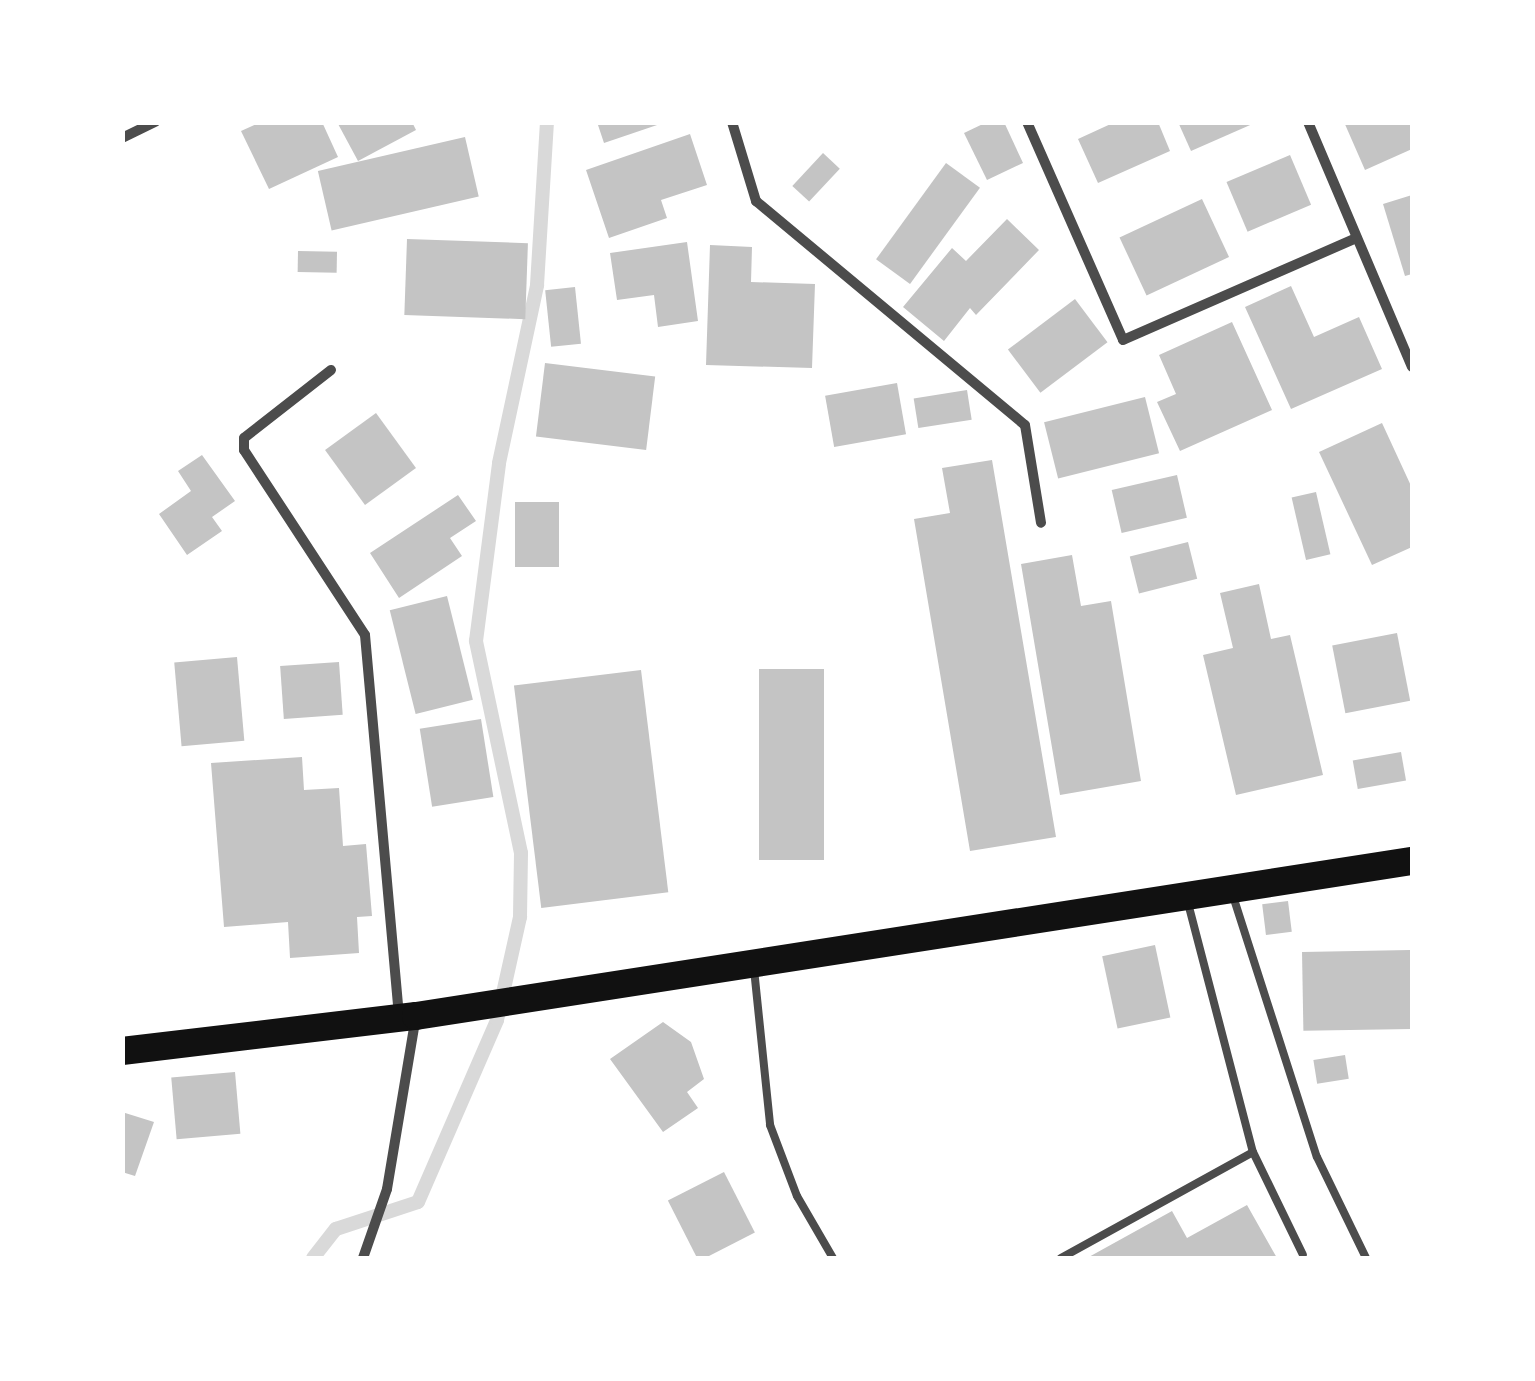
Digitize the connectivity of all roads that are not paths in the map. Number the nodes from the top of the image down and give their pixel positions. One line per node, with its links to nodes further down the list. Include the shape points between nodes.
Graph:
1 (155, 122): 5 (street)
2 (732, 122): 9 (street, via 756,200 1025,425)
3 (1027, 122): 6 (street, via 1123,340)
4 (1308, 122): 6 (street)
5 (122, 138)
6 (1357, 238): 7 (street)
7 (1412, 367)
8 (331, 370): 14 (street, via 244,438 244,450 365,634)
9 (1041, 523)
10 (1412, 860): 11 (highway)
11 (1231, 892): 12 (highway); 21 (lane, via 1317,1157)
12 (1186, 898): 13 (highway); 16 (lane)
13 (754, 963): 14 (highway); 19 (lane, via 770,1125 797,1196)
14 (408, 1017): 15 (highway); 17 (street, via 380,1208)
15 (122, 1051)
16 (1253, 1152): 18 (lane); 20 (lane)
17 (365, 1254)
18 (1303, 1255)
19 (833, 1258)
20 (1061, 1258)
21 (1366, 1258)

